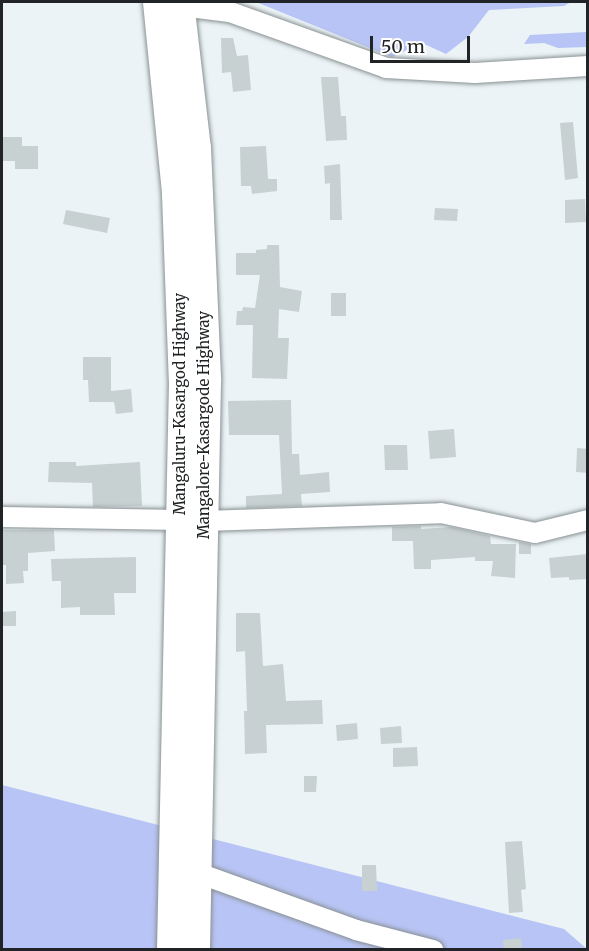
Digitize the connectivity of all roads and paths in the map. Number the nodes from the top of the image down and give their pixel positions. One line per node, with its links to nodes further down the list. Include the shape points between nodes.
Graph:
1 (173, 3): 2 (street, via 230,12 386,68 475,73); 4 (highway, Mangalore-Kasargode Highway, via 197,148 207,381)
2 (588, 66)
3 (2, 517): 4 (street)
4 (192, 520): 5 (street, via 441,513 535,533); 6 (highway, Mangalore-Kasargode Highway)
5 (588, 520)
6 (187, 810): 7 (highway); 8 (highway)
7 (198, 873): 9 (highway); 10 (street, via 356,930)
8 (171, 950)
9 (196, 950)
10 (433, 950)

